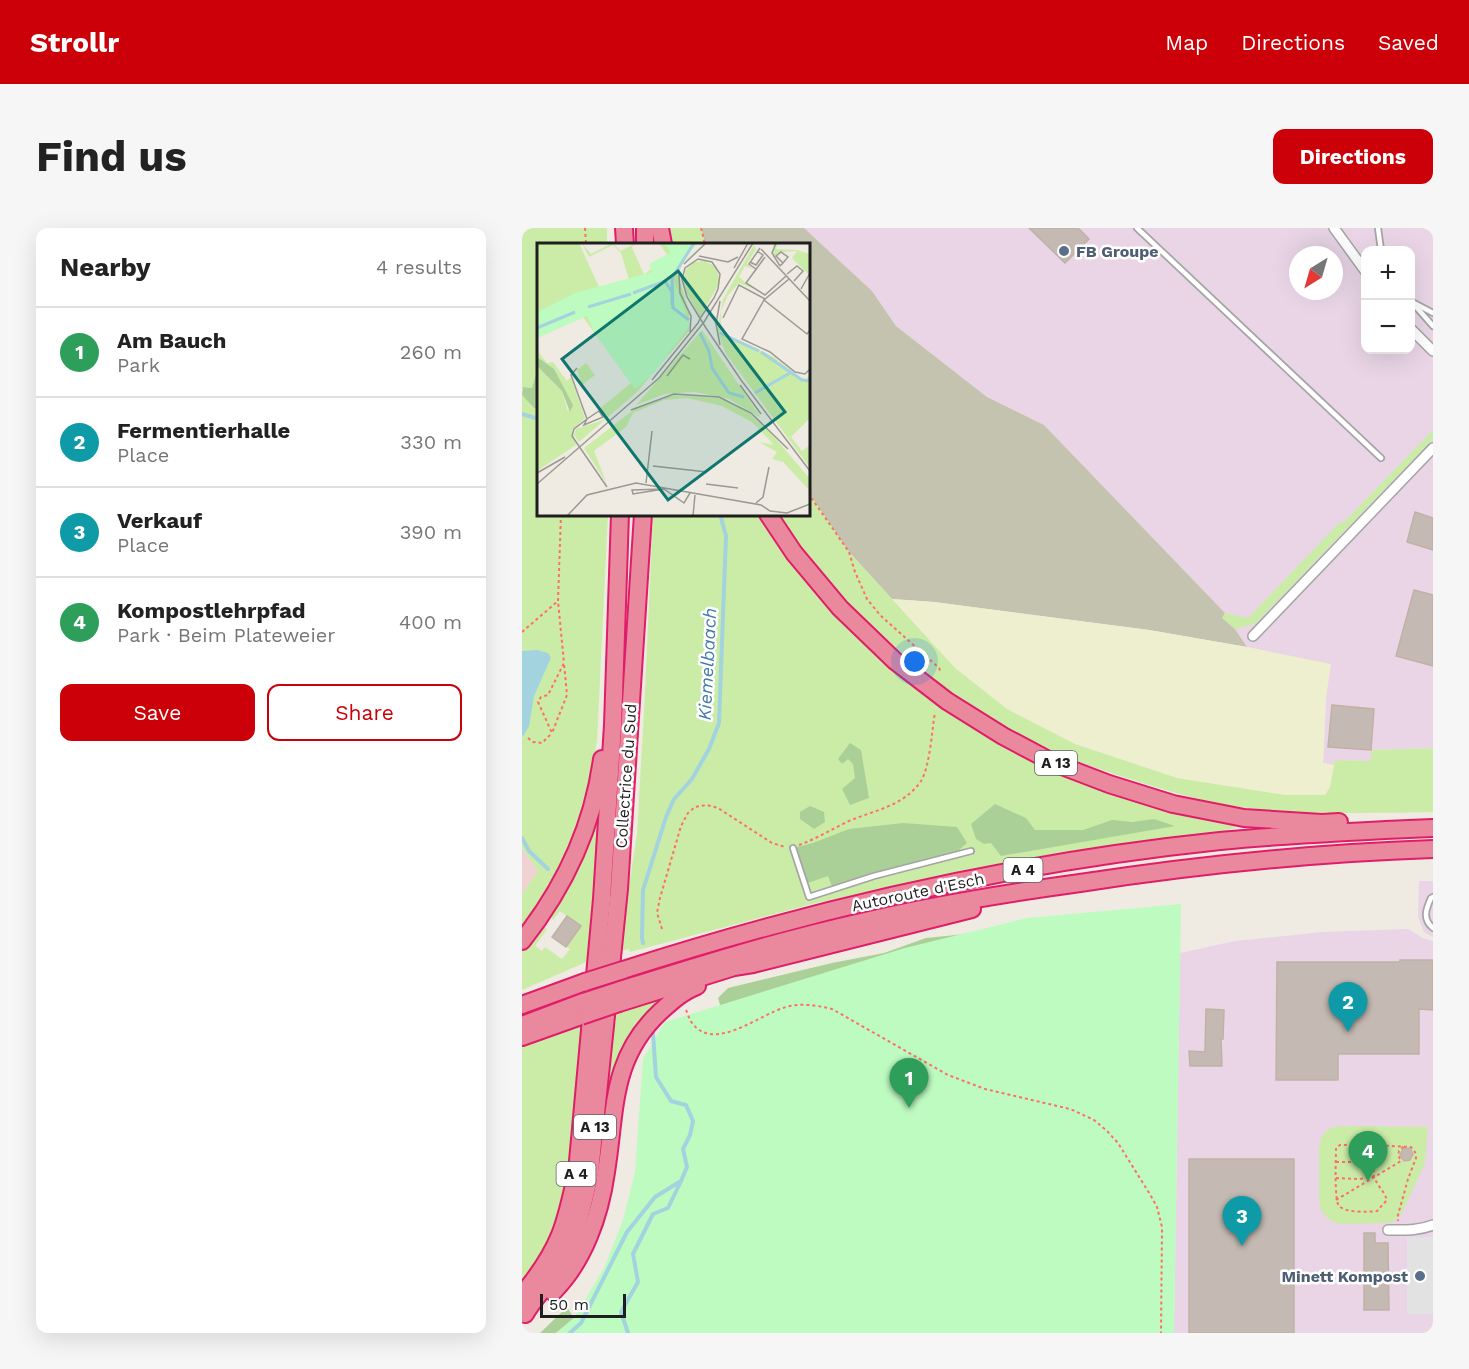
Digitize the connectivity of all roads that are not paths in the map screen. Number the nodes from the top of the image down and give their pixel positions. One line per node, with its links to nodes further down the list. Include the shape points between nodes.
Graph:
1 (660, 228): 5 (highway)
2 (1137, 228): 15 (lane)
3 (1334, 228): 7 (street)
4 (1378, 228): 6 (lane)
5 (663, 243)
6 (1380, 246)
7 (1361, 266)
8 (1415, 303): 10 (lane)
9 (1415, 306): 11 (lane)
10 (1433, 313)
11 (1433, 326)
12 (1415, 333): 13 (street)
13 (1433, 351)
14 (1433, 448): 20 (street)
15 (1381, 458)
16 (620, 516): 19 (highway)
17 (643, 516): 41 (highway, Collectrice du Sud / A 13, via 620,877 590,1172 572,1237 557,1269)
18 (769, 516): 21 (highway, A 13, via 840,608 895,662 1003,736 1054,763 1173,804 1244,818 1322,823)
19 (619, 555): 31 (highway, via 606,725 594,802 556,893); 40 (highway, A 4, via 602,899 577,1172 561,1234)
20 (1253, 636)
21 (1433, 820)
22 (1433, 828): 34 (highway, Autoroute d'Esch / A 4, bridge, via 1220,842 1028,869 815,914 666,956)
23 (793, 848): 27 (lane)
24 (1433, 849): 26 (highway, Autoroute d'Esch / A 4, via 1292,857)
25 (971, 851): 27 (lane)
26 (1063, 885): 32 (highway, A 4); 33 (highway, Autoroute d'Esch / A 4, via 859,922 734,955)
27 (809, 897): 29 (lane)
28 (1433, 897): 30 (lane, via 1425,911)
29 (812, 904)
30 (1433, 928)
31 (522, 941)
32 (753, 964): 33 (highway, A 4); 41 (highway, A 4, via 690,989 669,1003 637,1038 617,1084 606,1173 590,1234 557,1288)
33 (619, 996): 35 (highway, Autoroute d'Esch / A 4, bridge)
34 (522, 1005)
35 (582, 1009): 36 (highway, Autoroute d'Esch / A 4); 37 (highway, A 4)
36 (522, 1025)
37 (522, 1037)
38 (1433, 1225): 39 (street)
39 (1388, 1230)
40 (522, 1294)
41 (523, 1315)

